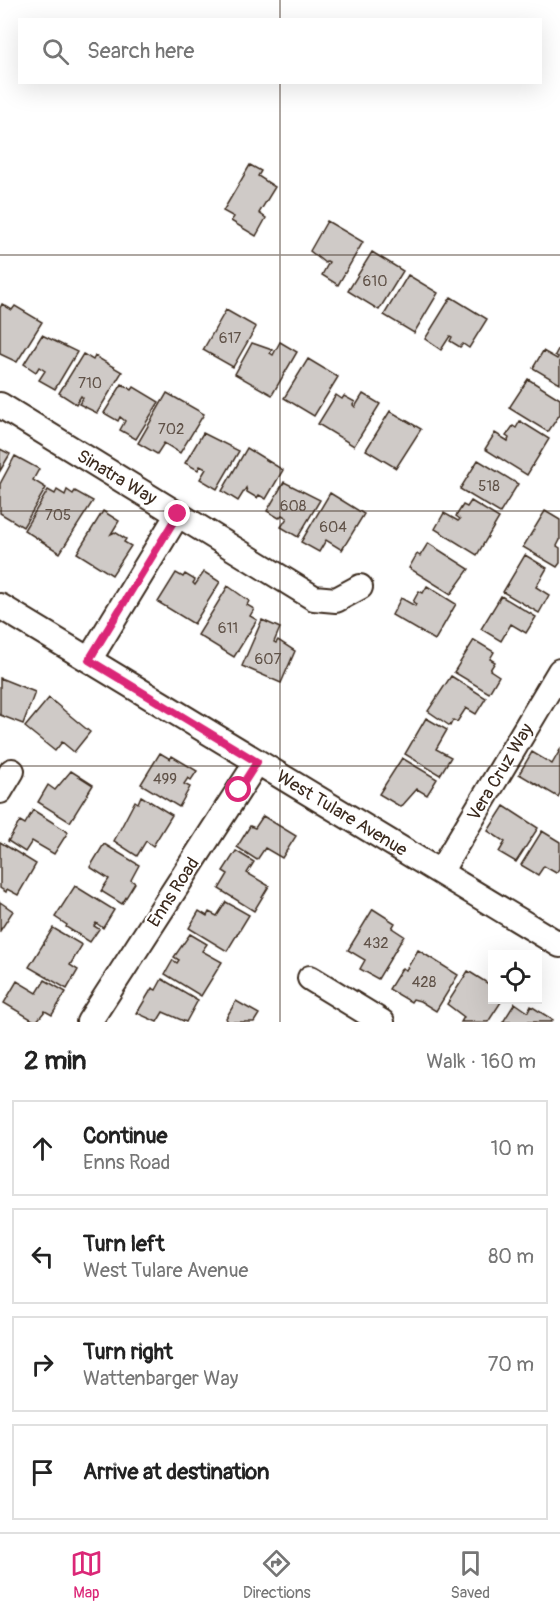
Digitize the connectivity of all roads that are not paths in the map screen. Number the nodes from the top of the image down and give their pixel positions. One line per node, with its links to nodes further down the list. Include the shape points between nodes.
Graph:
1 (0, 405): 2 (street, Sinatra Way)
2 (178, 514): 3 (street, Sinatra Way, via 314,598 336,600); 5 (street)
3 (360, 587)
4 (0, 606): 5 (street, West Tulare Avenue)
5 (89, 660): 8 (street, West Tulare Avenue)
6 (560, 671): 7 (street, Vera Cruz Way)
7 (553, 699): 9 (street, Vera Cruz Way)
8 (257, 762): 9 (street, West Tulare Avenue); 12 (street, Enns Road)
9 (440, 872): 10 (street, West Tulare Avenue)
10 (560, 945)
11 (310, 978): 13 (street)
12 (89, 1022)
13 (382, 1022)

